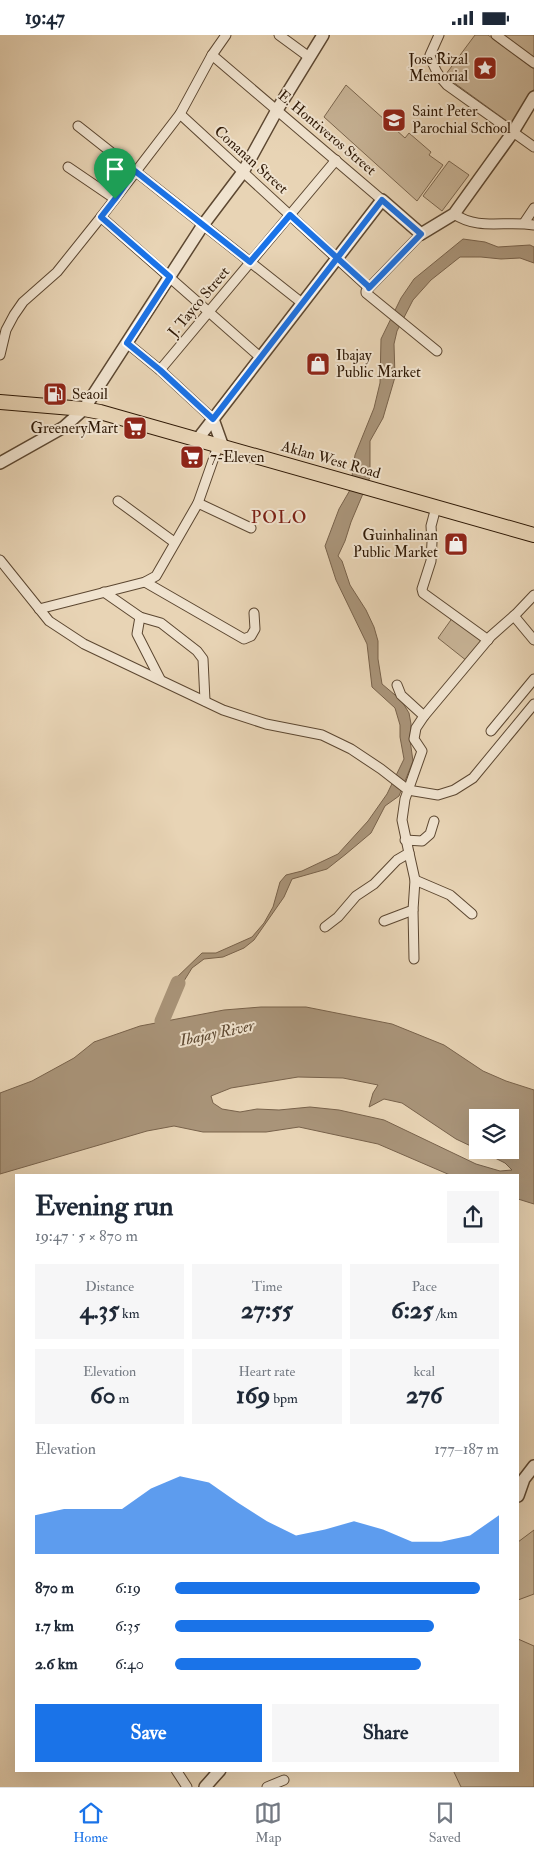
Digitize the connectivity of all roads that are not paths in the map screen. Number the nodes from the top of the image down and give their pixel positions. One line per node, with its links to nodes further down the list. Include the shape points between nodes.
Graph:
1 (226, 35): 6 (street)
2 (279, 35): 7 (street)
3 (323, 35): 7 (street)
4 (439, 35): 13 (street, via 430,55 440,78)
5 (496, 35): 8 (street)
6 (212, 55): 10 (street, E. Hontiveros Street); 11 (street)
7 (310, 57): 10 (street)
8 (534, 63)
9 (534, 97): 13 (street)
10 (277, 110): 15 (street, E. Hontiveros Street); 18 (street)
11 (180, 114): 17 (street); 18 (street, Conanan Street)
12 (78, 126): 17 (street)
13 (513, 132): 14 (street); 22 (street)
14 (534, 147)
15 (336, 160): 20 (street, E. Hontiveros Street); 23 (street, J. Tayco Street)
16 (68, 167): 19 (street)
17 (135, 171): 19 (street); 26 (street)
18 (243, 172): 23 (street, Conanan Street); 26 (street)
19 (115, 199): 24 (street)
20 (382, 200): 28 (street, E. Hontiveros Street); 29 (street)
21 (534, 208): 25 (street)
22 (454, 214): 25 (street, via 468,223); 28 (street)
23 (290, 215): 29 (street, Conanan Street); 30 (street, J. Tayco Street)
24 (101, 217): 31 (street); 37 (street, via 57,272 23,302 6,330)
25 (524, 223): 27 (street)
26 (203, 225): 30 (street); 31 (street)
27 (534, 225)
28 (421, 234): 32 (street)
29 (338, 258): 32 (street, Conanan Street); 33 (street)
30 (250, 262): 33 (street); 34 (street, J. Tayco Street)
31 (170, 277): 34 (street); 35 (street)
32 (369, 288): 36 (street, Conanan Street, via 366,293)
33 (302, 303): 38 (street)
34 (209, 311): 38 (street); 39 (street, J. Tayco Street)
35 (127, 343): 39 (street); 41 (street)
36 (437, 351)
37 (0, 355)
38 (260, 357): 42 (street)
39 (160, 370): 42 (street)
40 (0, 403): 41 (main road, Aklan West Road)
41 (84, 409): 43 (main road, Aklan West Road); 45 (street, via 64,427)
42 (213, 419): 43 (street); 44 (street)
43 (197, 440): 44 (main road, Aklan West Road)
44 (220, 446): 47 (street); 48 (main road, Aklan West Road)
45 (0, 463)
46 (118, 501): 51 (street)
47 (198, 503): 49 (street); 51 (street)
48 (436, 507): 50 (main road, Aklan West Road); 60 (street, via 431,526 431,561 422,593)
49 (251, 528)
50 (534, 535)
51 (174, 543): 53 (street, via 156,576)
52 (0, 560): 56 (street)
53 (145, 582): 54 (street); 57 (street, via 244,639 255,629)
54 (104, 592): 56 (street); 59 (street)
55 (534, 595): 58 (street)
56 (39, 609): 62 (street, via 49,621 84,643)
57 (254, 613)
58 (514, 616): 60 (street); 61 (street)
59 (140, 617): 62 (street, via 137,634); 65 (street, via 161,623 197,651 203,659)
60 (488, 640): 67 (street)
61 (534, 640)
62 (160, 679): 65 (street)
63 (534, 679): 68 (street)
64 (397, 685): 67 (street, via 401,695)
65 (204, 701): 69 (street, via 266,724 322,735 351,749)
66 (534, 704): 69 (street, via 473,778 438,795)
67 (424, 716): 69 (street, via 414,735 422,751)
68 (491, 731)
69 (408, 790): 71 (street, via 402,820)
70 (434, 821): 71 (street, via 430,834 422,841)
71 (405, 840): 72 (street)
72 (409, 853): 73 (street); 77 (street, via 356,896)
73 (415, 880): 74 (street); 75 (street, via 450,895)
74 (413, 910): 76 (street); 78 (street)
75 (472, 914)
76 (384, 921)
77 (325, 927)
78 (414, 959)
79 (534, 1466): 80 (street)
80 (519, 1492)
81 (177, 1772): 84 (street)
82 (218, 1772): 85 (street)
83 (284, 1780): 86 (street)
84 (187, 1787)
85 (205, 1787)
86 (267, 1787)

